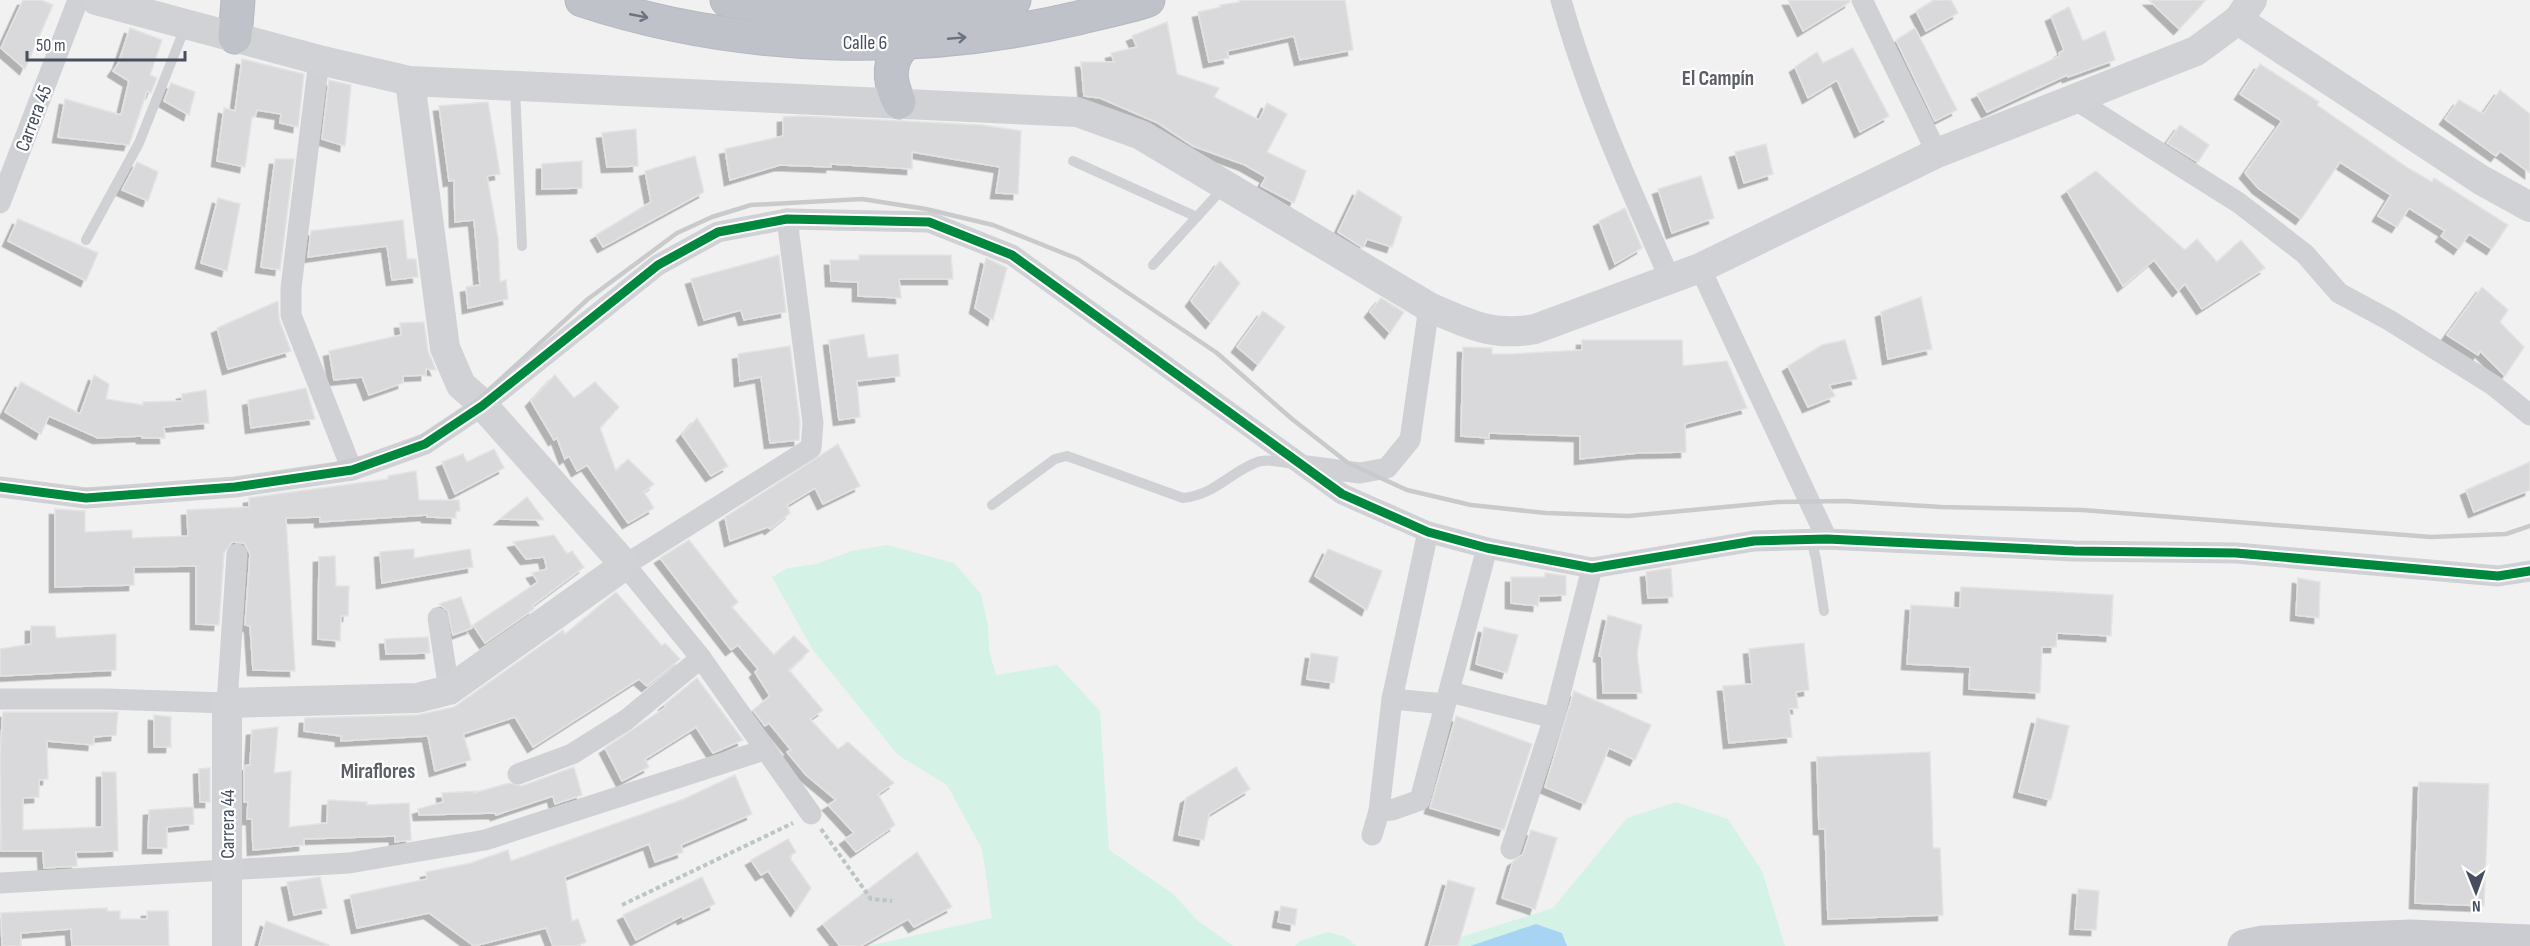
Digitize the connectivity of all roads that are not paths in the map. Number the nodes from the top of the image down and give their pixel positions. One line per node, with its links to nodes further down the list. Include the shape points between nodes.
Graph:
1 (78, 0): 23 (street, Carrera 45)
2 (96, 0): 12 (main road)
3 (238, 0): 13 (highway)
4 (582, 0): 14 (highway, Calle 6, one-way to 14, via 620,12 745,36)
5 (726, 0): 10 (highway, Calle 6)
6 (1148, 0): 14 (highway, Calle 6, one-way to 6, via 1038,27)
7 (1561, 0): 31 (street, via 1613,149)
8 (1862, 0): 20 (street)
9 (1007, 1): 10 (highway, Calle 6, via 872,10)
10 (801, 4)
11 (2245, 10): 18 (main road, via 2196,51); 24 (main road, via 2481,180)
12 (186, 24): 13 (main road); 27 (lane, via 139,143)
13 (235, 38): 15 (main road)
14 (907, 42): 19 (highway, via 898,49 890,76)
15 (319, 60): 16 (main road); 36 (street, via 291,315)
16 (410, 81): 17 (main road); 33 (main road, via 445,348 461,385)
17 (515, 86): 19 (main road); 28 (lane)
18 (2076, 100): 20 (main road); 34 (street, via 2239,203 2305,254 2339,293 2493,385)
19 (899, 102): 22 (main road, via 1077,112 1141,135)
20 (1937, 153): 30 (main road)
21 (1073, 161): 25 (lane)
22 (1225, 186): 25 (lane); 32 (main road)
23 (0, 202)
24 (2530, 207)
25 (1197, 216): 29 (lane)
26 (787, 219): 33 (street, via 718,232 658,265); 35 (street, via 929,222 1012,255); 43 (street, via 813,423 811,448)
27 (86, 240)
28 (522, 246)
29 (1153, 265)
30 (1700, 268): 31 (main road); 40 (street)
31 (1670, 279): 32 (main road, via 1535,329 1514,333 1478,328)
32 (1429, 308): 35 (street, via 1410,440 1387,468 1360,473)
33 (482, 406): 36 (street, via 425,444); 43 (main road)
34 (2530, 415)
35 (1302, 465): 38 (lane, via 1255,463 1200,496 1183,498 1067,456 1055,459); 39 (street, via 1342,494)
36 (352, 470): 37 (street, via 235,487 86,498)
37 (0, 487)
38 (992, 505)
39 (1428, 532): 41 (street); 52 (street)
40 (1819, 539): 44 (street, via 1754,542); 45 (street, via 2074,551 2236,553 2498,576); 46 (lane, via 1816,559)
41 (1487, 548): 44 (street); 50 (street)
42 (237, 554): 53 (street)
43 (625, 565): 48 (street); 49 (main road)
44 (1592, 568): 54 (street)
45 (2530, 571)
46 (1824, 610)
47 (438, 618): 49 (street)
48 (701, 658): 55 (street); 56 (street, via 617,726 572,754)
49 (449, 690): 53 (main road, via 417,698)
50 (1448, 698): 52 (street); 54 (street); 57 (street, via 1420,800)
51 (0, 699): 53 (street)
52 (1392, 699): 57 (street)
53 (227, 703): 61 (main road, Carrera 44)
54 (1554, 718): 60 (street)
55 (764, 750): 58 (street); 61 (street, via 485,840 349,863)
56 (518, 774)
57 (1379, 811): 59 (street)
58 (811, 814)
59 (1372, 835)
60 (1511, 849)
61 (227, 869): 62 (street); 66 (main road, Carrera 44)
62 (0, 883)
63 (2409, 941): 64 (main road); 65 (main road)
64 (2530, 941)
65 (2257, 945)
66 (227, 946)

